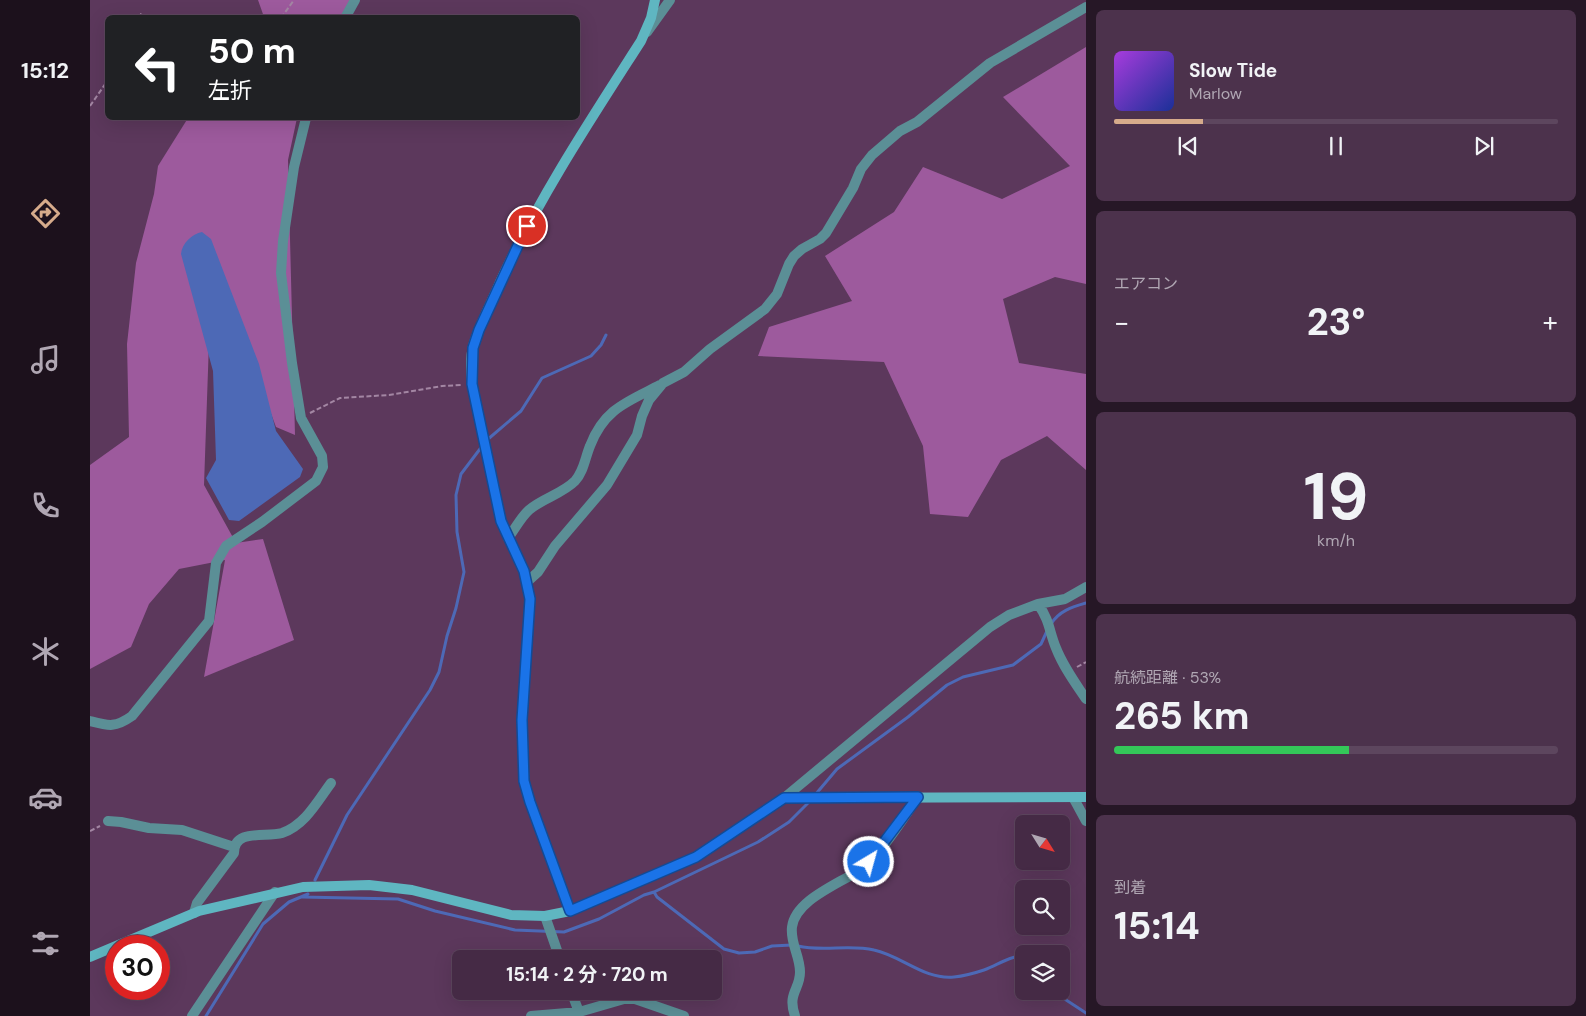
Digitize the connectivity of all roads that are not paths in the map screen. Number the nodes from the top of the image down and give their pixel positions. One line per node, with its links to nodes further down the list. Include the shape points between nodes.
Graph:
1 (355, 0): 5 (street)
2 (655, 0): 6 (street)
3 (670, 0): 6 (street)
4 (1086, 7): 8 (street, via 990,63 872,155 826,233 794,256 773,302 684,372)
5 (347, 15)
6 (641, 41): 9 (street, via 545,193 518,243 473,348 472,384 501,521)
7 (306, 120): 14 (street, via 294,167 281,273 301,418 322,456 323,467 316,481 226,546 216,563 209,621 132,716 111,726)
8 (663, 383): 9 (street, via 618,406 608,415 590,445 578,477 568,487 529,510); 10 (street, via 649,400 637,435 607,485)
9 (508, 538): 10 (street)
10 (528, 581): 24 (street, via 530,599 522,720 524,781)
11 (1086, 587): 12 (street, via 1065,599)
12 (1038, 604): 13 (street, via 1047,616 1055,647); 19 (street, via 1009,614 990,627)
13 (1086, 699)
14 (90, 721)
15 (331, 783): 22 (street, via 300,824 280,834 243,837)
16 (918, 797): 17 (street); 19 (street); 34 (street, via 869,862 801,908 792,925 792,943 800,972 791,1005)
17 (1073, 797): 18 (street); 21 (street)
18 (1086, 797)
19 (784, 798): 24 (street, via 696,857)
20 (108, 821): 22 (street, via 182,830)
21 (1086, 821)
22 (234, 847): 25 (street, via 234,853 197,903)
23 (275, 892): 25 (street); 26 (street, via 303,887 369,885 412,890 510,915); 31 (street)
24 (570, 911): 26 (street)
25 (194, 913): 28 (street)
26 (546, 920): 27 (street)
27 (557, 950)
28 (90, 957)
29 (574, 1000): 30 (street)
30 (578, 1012): 32 (street); 33 (street, via 635,999)
31 (192, 1016)
32 (531, 1016)
33 (684, 1016)
34 (795, 1016)

